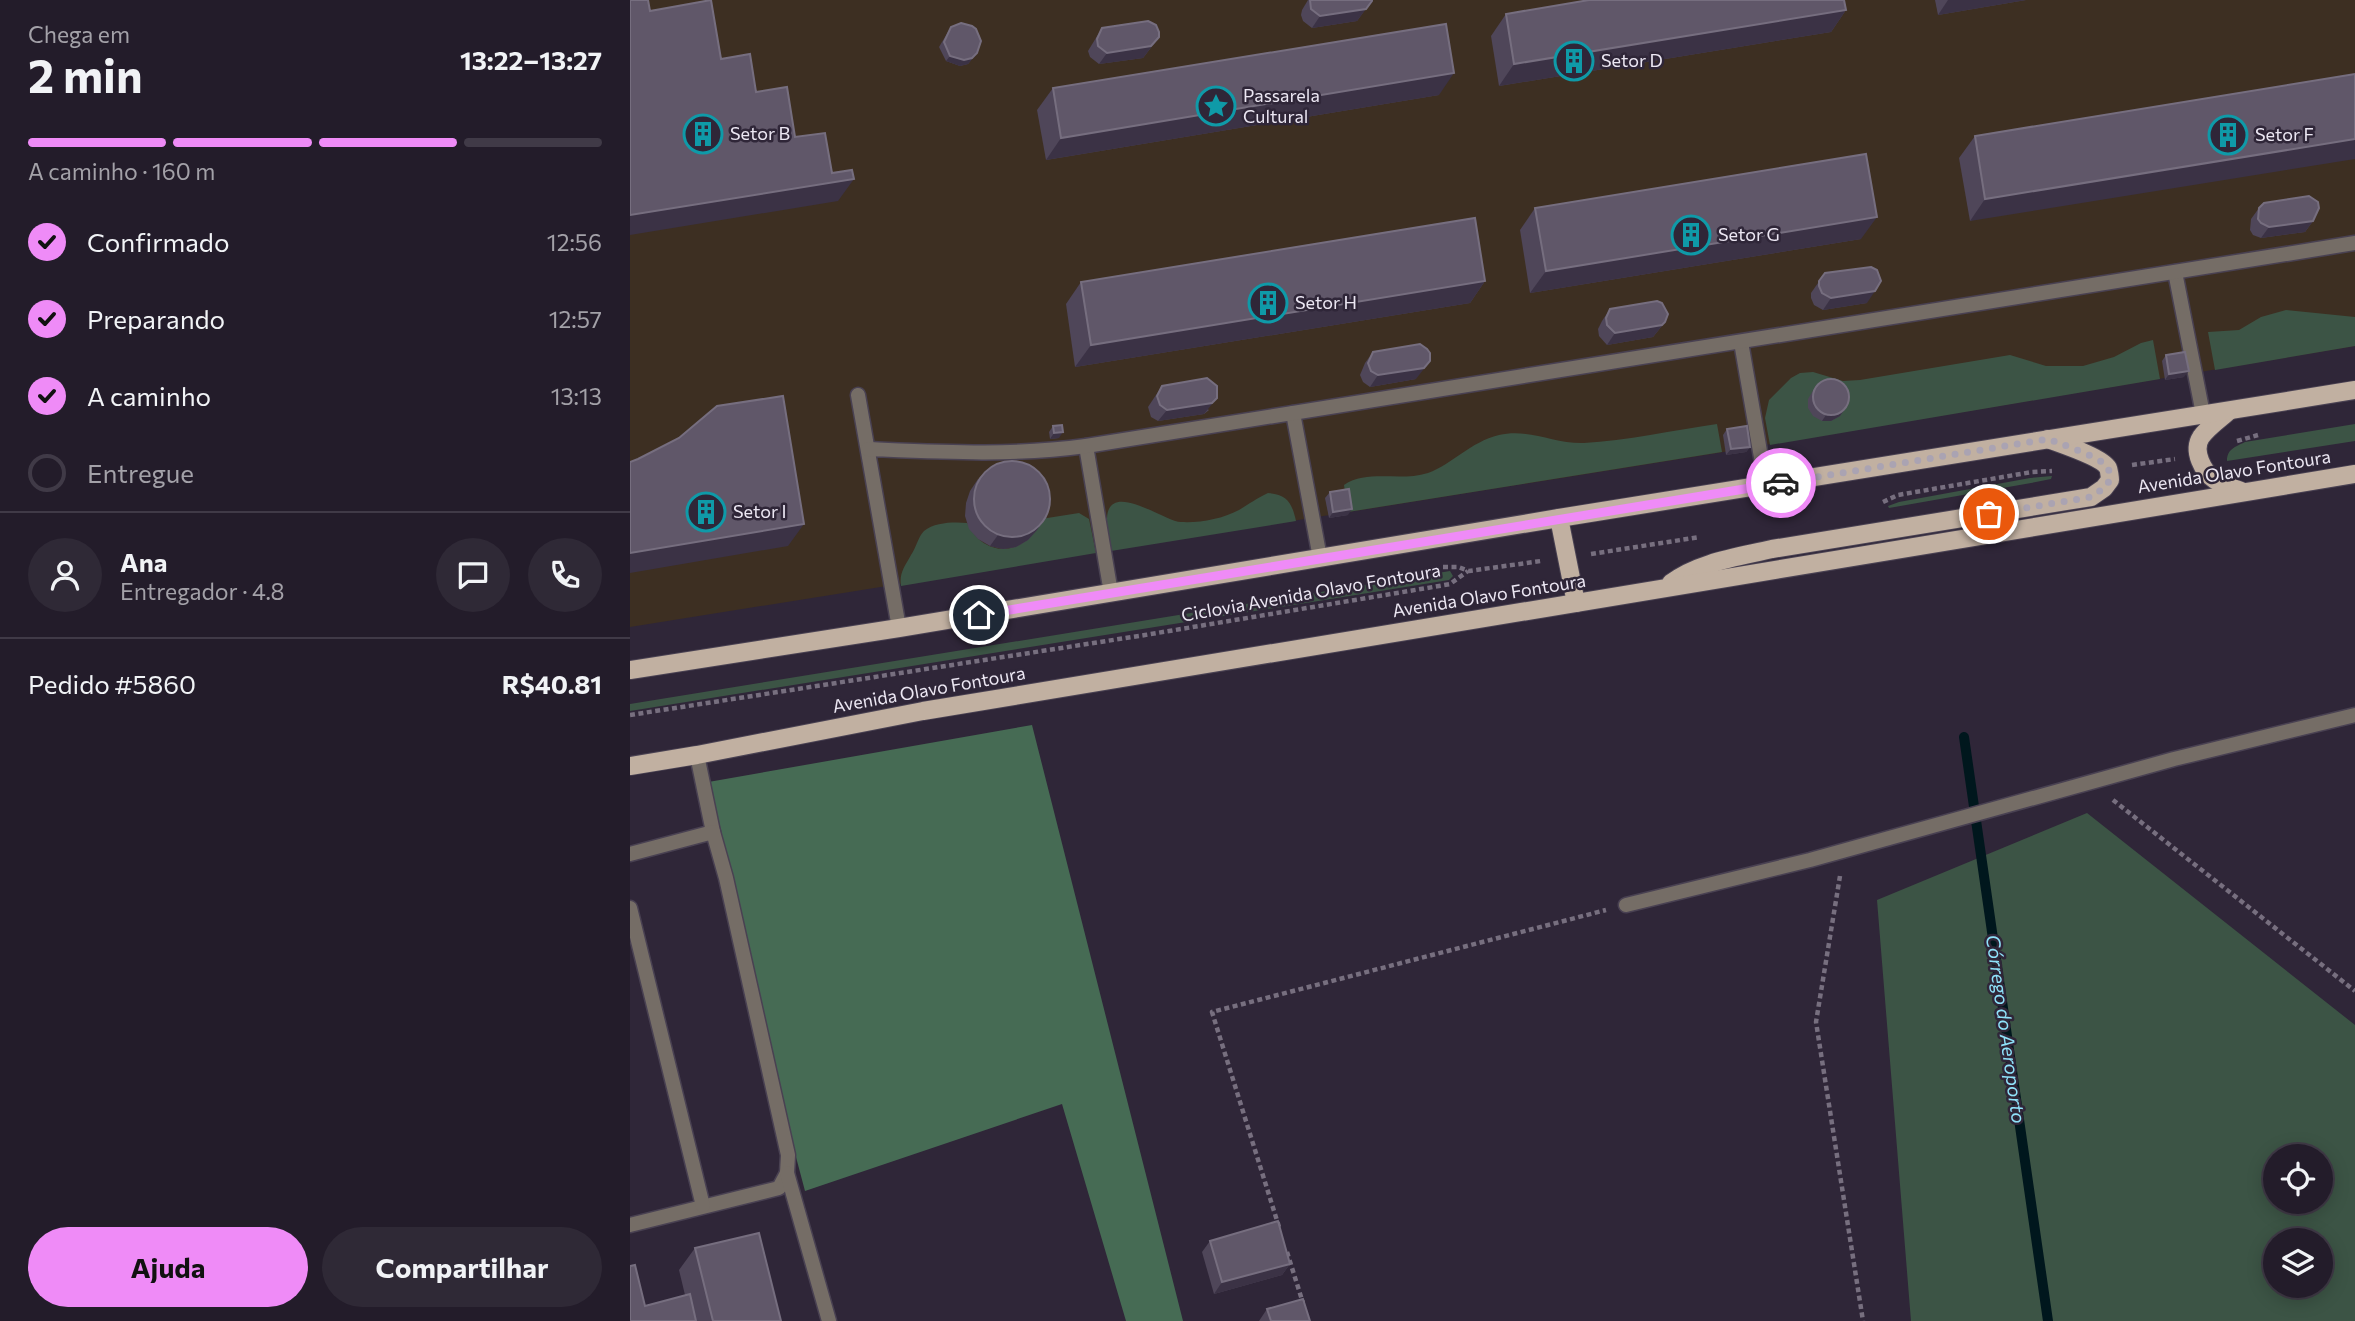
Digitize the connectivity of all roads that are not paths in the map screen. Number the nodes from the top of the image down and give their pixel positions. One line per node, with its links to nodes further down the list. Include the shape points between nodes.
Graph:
1 (2355, 243): 2 (lane)
2 (2175, 272): 3 (lane); 8 (lane)
3 (1741, 342): 7 (lane); 13 (lane)
4 (2355, 390): 6 (main road)
5 (858, 395): 11 (lane)
6 (2229, 411): 8 (main road); 14 (main road, via 2202,436 2198,455 2215,480)
7 (1293, 413): 10 (lane); 16 (lane)
8 (2203, 414): 9 (main road)
9 (2048, 439): 13 (main road); 17 (main road, via 2105,464 2110,480 2104,488 2091,497 1772,549 1683,574)
10 (1086, 446): 11 (lane, via 996,453); 18 (lane)
11 (868, 449): 20 (lane)
12 (2355, 474): 14 (main road, Avenida Olavo Fontoura)
13 (1766, 486): 15 (main road)
14 (2242, 491): 17 (main road, Avenida Olavo Fontoura)
15 (1559, 518): 16 (main road); 19 (main road)
16 (1320, 558): 18 (main road)
17 (1662, 589): 19 (main road, Avenida Olavo Fontoura)
18 (1111, 593): 20 (main road)
19 (1576, 603): 23 (main road, Avenida Olavo Fontoura, via 923,711)
20 (900, 628): 21 (main road)
21 (630, 670)
22 (2355, 715): 27 (lane)
23 (697, 755): 24 (main road, Avenida Olavo Fontoura); 25 (lane)
24 (630, 766)
25 (713, 832): 26 (lane); 29 (lane, via 788,1155)
26 (630, 854)
27 (1626, 905)
28 (630, 908): 30 (lane)
29 (787, 1174): 30 (lane, via 779,1188); 32 (lane)
30 (703, 1206): 31 (lane)
31 (630, 1225)
32 (829, 1321)

